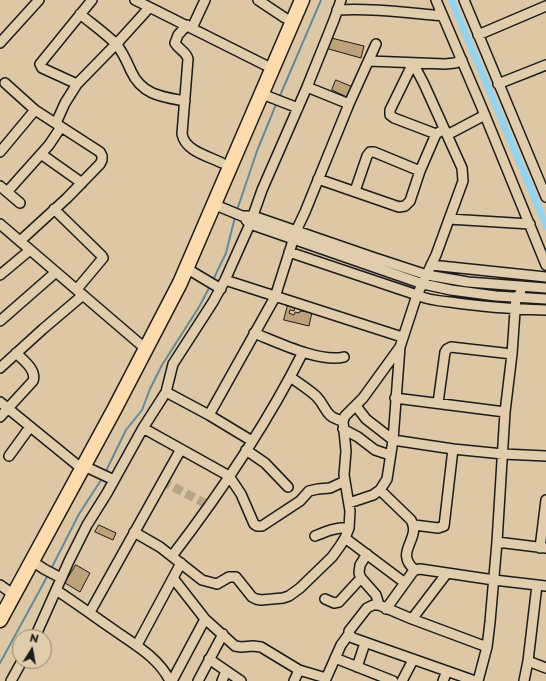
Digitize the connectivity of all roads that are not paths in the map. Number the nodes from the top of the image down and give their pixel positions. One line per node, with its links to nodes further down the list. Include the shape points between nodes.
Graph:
1 (39, 0): 19 (street)
2 (92, 0): 14 (street)
3 (135, 0): 12 (street)
4 (205, 0): 17 (street)
5 (258, 0): 16 (street)
6 (293, 0): 16 (highway)
7 (302, 0): 31 (highway)
8 (341, 0): 13 (street)
9 (436, 0): 15 (street)
10 (464, 0): 18 (street)
11 (546, 6): 18 (street)
12 (150, 8): 17 (street); 20 (street)
13 (337, 10): 15 (street, via 359,9); 30 (street)
14 (80, 14): 20 (street); 28 (street, via 40,64 42,68)
15 (443, 16): 22 (street)
16 (285, 18): 25 (highway)
17 (189, 26): 25 (street); 32 (street, via 178,35 175,43 188,59)
18 (478, 35): 29 (street)
19 (0, 43)
20 (116, 44): 28 (street); 32 (street, via 140,86 163,97)
21 (376, 44): 23 (street)
22 (462, 60): 24 (street, via 445,64); 36 (street)
23 (369, 61): 24 (street); 33 (street)
24 (413, 63): 38 (street, via 424,84); 38 (street, via 390,110 390,115)
25 (265, 65): 41 (highway)
26 (546, 65): 29 (street)
27 (5, 83): 35 (street)
28 (77, 84): 37 (street, via 65,103)
29 (498, 84): 48 (street)
30 (307, 87): 33 (street); 34 (street)
31 (271, 98): 34 (street); 50 (highway)
32 (185, 101): 41 (street, via 182,134 186,144)
33 (349, 104): 43 (street)
34 (298, 108): 53 (street, via 262,190)
35 (36, 110): 37 (street); 39 (street)
36 (485, 115): 38 (street); 55 (street)
37 (58, 125): 40 (street); 44 (street, via 100,152 102,156 100,164)
38 (442, 133): 42 (street); 52 (street, via 462,168 463,181)
39 (0, 152)
40 (41, 154): 44 (street); 47 (street)
41 (222, 163): 82 (highway, via 173,278)
42 (420, 171): 46 (street, via 410,201 405,206 399,207); 46 (street, via 370,152 366,156)
43 (318, 179): 46 (street); 56 (street)
44 (82, 183): 51 (street)
45 (0, 186): 47 (street)
46 (356, 191)
47 (7, 192): 49 (street)
48 (546, 197)
49 (20, 203)
50 (219, 207): 53 (street); 62 (highway)
51 (54, 209): 57 (street); 72 (street, via 103,258)
52 (449, 219): 55 (street); 61 (street)
53 (252, 220): 56 (street); 67 (street)
54 (0, 224): 57 (street)
55 (530, 224): 60 (street)
56 (294, 235): 59 (street); 65 (street); 68 (street)
57 (20, 241): 58 (street)
58 (30, 250): 63 (street); 64 (street)
59 (289, 252): 73 (street); 74 (street)
60 (546, 264)
61 (431, 265): 65 (street); 66 (street)
62 (186, 268): 70 (street); 110 (highway)
63 (56, 272): 72 (street); 79 (street)
64 (0, 275)
65 (427, 275): 68 (street); 69 (street, via 468,282)
66 (546, 277)
67 (225, 280): 70 (street); 74 (street)
68 (423, 284): 73 (street); 75 (street, via 451,290)
69 (522, 286): 71 (street); 75 (street, via 520,294)
70 (217, 287): 90 (street, via 174,364)
71 (546, 288)
72 (80, 292): 82 (street); 85 (street)
73 (417, 295): 77 (street, via 437,301); 81 (street)
74 (275, 297): 80 (street); 81 (street)
75 (516, 297): 76 (street); 77 (street)
76 (546, 299)
77 (515, 309): 78 (street); 86 (street)
78 (546, 310)
79 (0, 322)
80 (254, 333): 84 (street); 96 (street)
81 (402, 337): 83 (street)
82 (140, 344): 110 (highway)
83 (400, 347): 91 (street); 94 (street)
84 (303, 352): 87 (street, via 331,359); 89 (street)
85 (16, 353): 88 (street); 93 (street, via 33,372 34,378)
86 (512, 354): 92 (street, via 451,347 447,349); 95 (street)
87 (344, 357)
88 (0, 368)
89 (290, 377): 98 (street, via 317,398 326,412); 102 (street)
90 (166, 392): 96 (street); 100 (street)
91 (395, 398): 92 (street); 101 (street)
92 (438, 403): 95 (street)
93 (4, 405): 97 (street); 99 (street)
94 (356, 406): 98 (street, via 345,416); 101 (street, via 366,419)
95 (505, 412): 106 (street)
96 (209, 415): 102 (street)
97 (0, 417)
98 (343, 425): 107 (street, via 375,450); 113 (street, via 346,451)
99 (30, 427): 108 (street); 110 (street)
100 (143, 428): 103 (street); 112 (street)
101 (393, 440): 104 (street); 107 (street)
102 (252, 441): 105 (street)
103 (181, 449): 111 (street); 120 (street)
104 (453, 449): 106 (street); 118 (street, via 444,526 438,528)
105 (246, 450): 111 (street); 114 (street, via 265,463)
106 (502, 454): 109 (street); 123 (street)
107 (390, 455): 115 (street, via 387,479)
108 (9, 456)
109 (546, 456)
110 (90, 469): 112 (street); 128 (highway); 137 (highway)
111 (229, 476): 113 (street, via 241,494 254,524 259,526 295,505 309,491 330,488); 126 (street)
112 (114, 480): 131 (street, via 87,525)
113 (345, 481): 117 (street)
114 (288, 487)
115 (380, 490): 117 (street); 118 (street)
116 (546, 500): 124 (street)
117 (349, 503): 119 (street)
118 (414, 525): 129 (street, via 406,556 409,565)
119 (349, 528): 121 (street, via 337,527); 122 (street)
120 (134, 532): 126 (street); 142 (street)
121 (315, 536)
122 (345, 538): 125 (street); 127 (street, via 332,557 294,593 283,598 256,599 236,576 229,576 216,584 205,582)
123 (497, 542): 124 (street); 134 (street)
124 (543, 548)
125 (367, 554): 133 (street, via 359,569); 135 (street)
126 (172, 556): 127 (street)
127 (181, 563): 132 (street)
128 (38, 565): 131 (street); 137 (highway)
129 (415, 570): 130 (street); 135 (street)
130 (447, 573): 134 (street); 144 (street)
131 (61, 578): 138 (street)
132 (173, 578): 143 (street); 150 (street)
133 (361, 578): 139 (street, via 339,602 334,603); 141 (street)
134 (494, 580): 136 (street); 151 (street)
135 (405, 583): 141 (street)
136 (542, 585): 155 (street)
137 (7, 590): 140 (highway); 145 (highway)
138 (56, 590): 142 (street); 146 (street)
139 (325, 599)
140 (0, 604)
141 (383, 607): 144 (street); 148 (street, via 372,605 367,608)
142 (90, 612): 150 (street)
143 (205, 619): 147 (street); 164 (street)
144 (412, 619): 151 (street)
145 (0, 620)
146 (39, 629)
147 (223, 634): 153 (street); 159 (street, via 236,646 261,647)
148 (349, 634): 149 (street, via 352,638); 152 (street)
149 (365, 643): 154 (street); 156 (street)
150 (137, 645): 164 (street, via 162,666)
151 (487, 647): 173 (street)
152 (335, 658): 156 (street); 162 (street)
153 (209, 659): 160 (street); 165 (street)
154 (413, 660): 161 (street); 170 (street)
155 (528, 661): 157 (street); 174 (street)
156 (357, 667): 169 (street)
157 (546, 668)
158 (18, 669): 163 (street)
159 (299, 670): 162 (street); 168 (street)
160 (226, 671): 166 (street); 167 (street)
161 (447, 671): 171 (street); 172 (street)
162 (325, 679)
163 (12, 680)
164 (171, 681)
165 (198, 681)
166 (222, 681)
167 (241, 681)
168 (294, 681)
169 (393, 681)
170 (402, 681)
171 (444, 681)
172 (475, 681)
173 (478, 681)
174 (524, 681)

